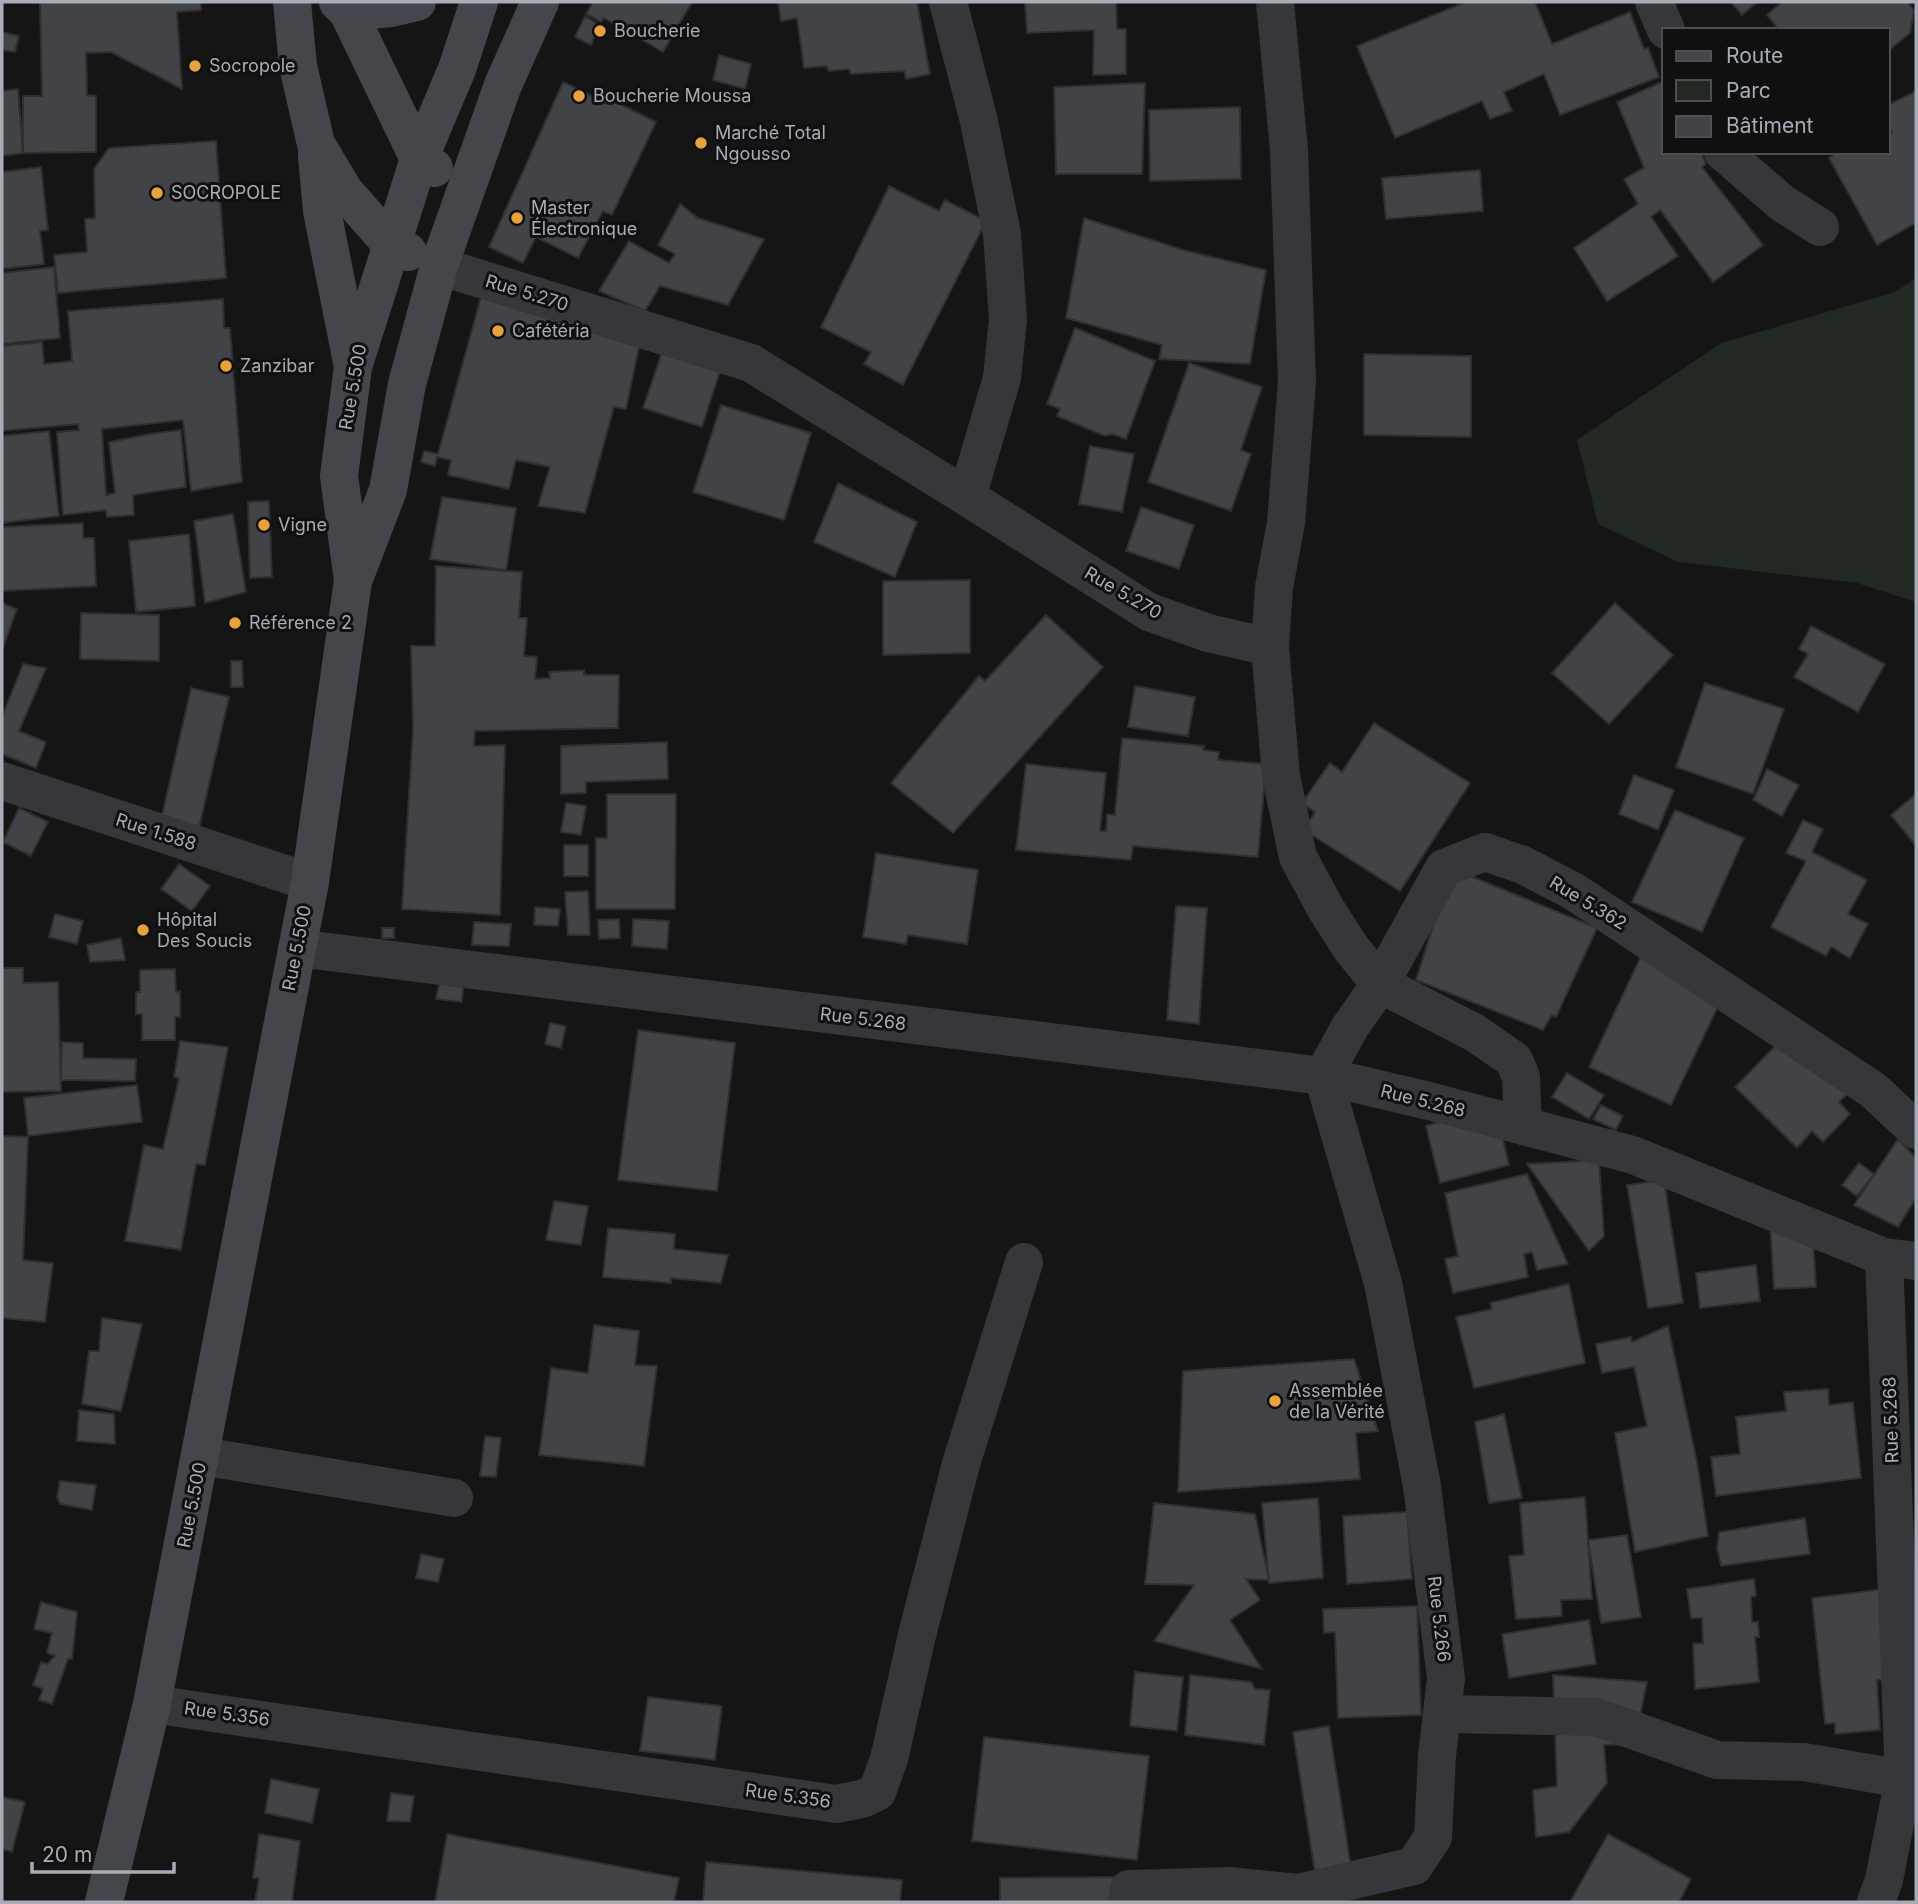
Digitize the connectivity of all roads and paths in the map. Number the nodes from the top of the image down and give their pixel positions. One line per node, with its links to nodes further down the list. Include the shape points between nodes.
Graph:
1 (292, 2): 10 (main road, via 298,66)
2 (417, 2): 8 (main road, via 390,8)
3 (480, 2): 12 (main road, Rue 5.500)
4 (540, 2): 13 (main road, via 503,85)
5 (948, 2): 18 (street, via 1002,234 1009,319 1002,378)
6 (1275, 2): 20 (street, via 1289,150 1297,382)
7 (1654, 2): 9 (street)
8 (343, 7): 12 (main road)
9 (1664, 28)
10 (316, 144): 15 (main road, via 344,191); 17 (main road, via 323,211)
11 (1725, 154): 14 (street, via 1782,203)
12 (419, 159): 13 (main road); 15 (main road, Rue 5.500)
13 (466, 187): 16 (main road)
14 (1820, 227)
15 (390, 244): 16 (main road); 17 (main road, Rue 5.500)
16 (439, 266): 18 (street, Rue 5.270, via 751,363); 19 (main road, via 407,384 388,489)
17 (353, 367): 19 (main road, Rue 5.500, via 339,476)
18 (967, 497): 20 (street, Rue 5.270, via 1149,612 1208,633)
19 (352, 581): 22 (main road, Rue 5.500)
20 (1270, 647): 24 (street, via 1282,776 1298,857 1332,919)
21 (2, 781): 22 (street, Rue 1.588)
22 (310, 882): 23 (main road, Rue 5.500)
23 (297, 948): 25 (street, Rue 5.268); 30 (main road, Rue 5.500)
24 (1380, 984): 25 (street, Rue 5.362); 26 (street, via 1475,1033 1514,1060 1521,1077); 27 (street, Rue 5.362, via 1444,869 1485,852 1523,865 1573,891 1873,1090)
25 (1323, 1076): 26 (street, Rue 5.268); 33 (street, Rue 5.266, via 1383,1283 1422,1486 1446,1678)
26 (1523, 1126): 28 (street, Rue 5.268, via 1633,1155)
27 (1916, 1130)
28 (1900, 1259): 34 (street, Rue 5.268)
29 (1024, 1262): 32 (street, Rue 5.356, via 961,1464 877,1792 836,1804)
30 (201, 1456): 31 (street); 32 (main road, Rue 5.500)
31 (454, 1498)
32 (152, 1704): 35 (main road, Rue 5.500)
33 (1444, 1714): 34 (street, via 1596,1717 1717,1760 1804,1762); 36 (street, Rue 5.266, via 1433,1837 1414,1866 1298,1894 1229,1886 1129,1889)
34 (1910, 1779): 37 (street, Rue 5.268)
35 (104, 1902)
36 (1126, 1902)
37 (1876, 1902)

